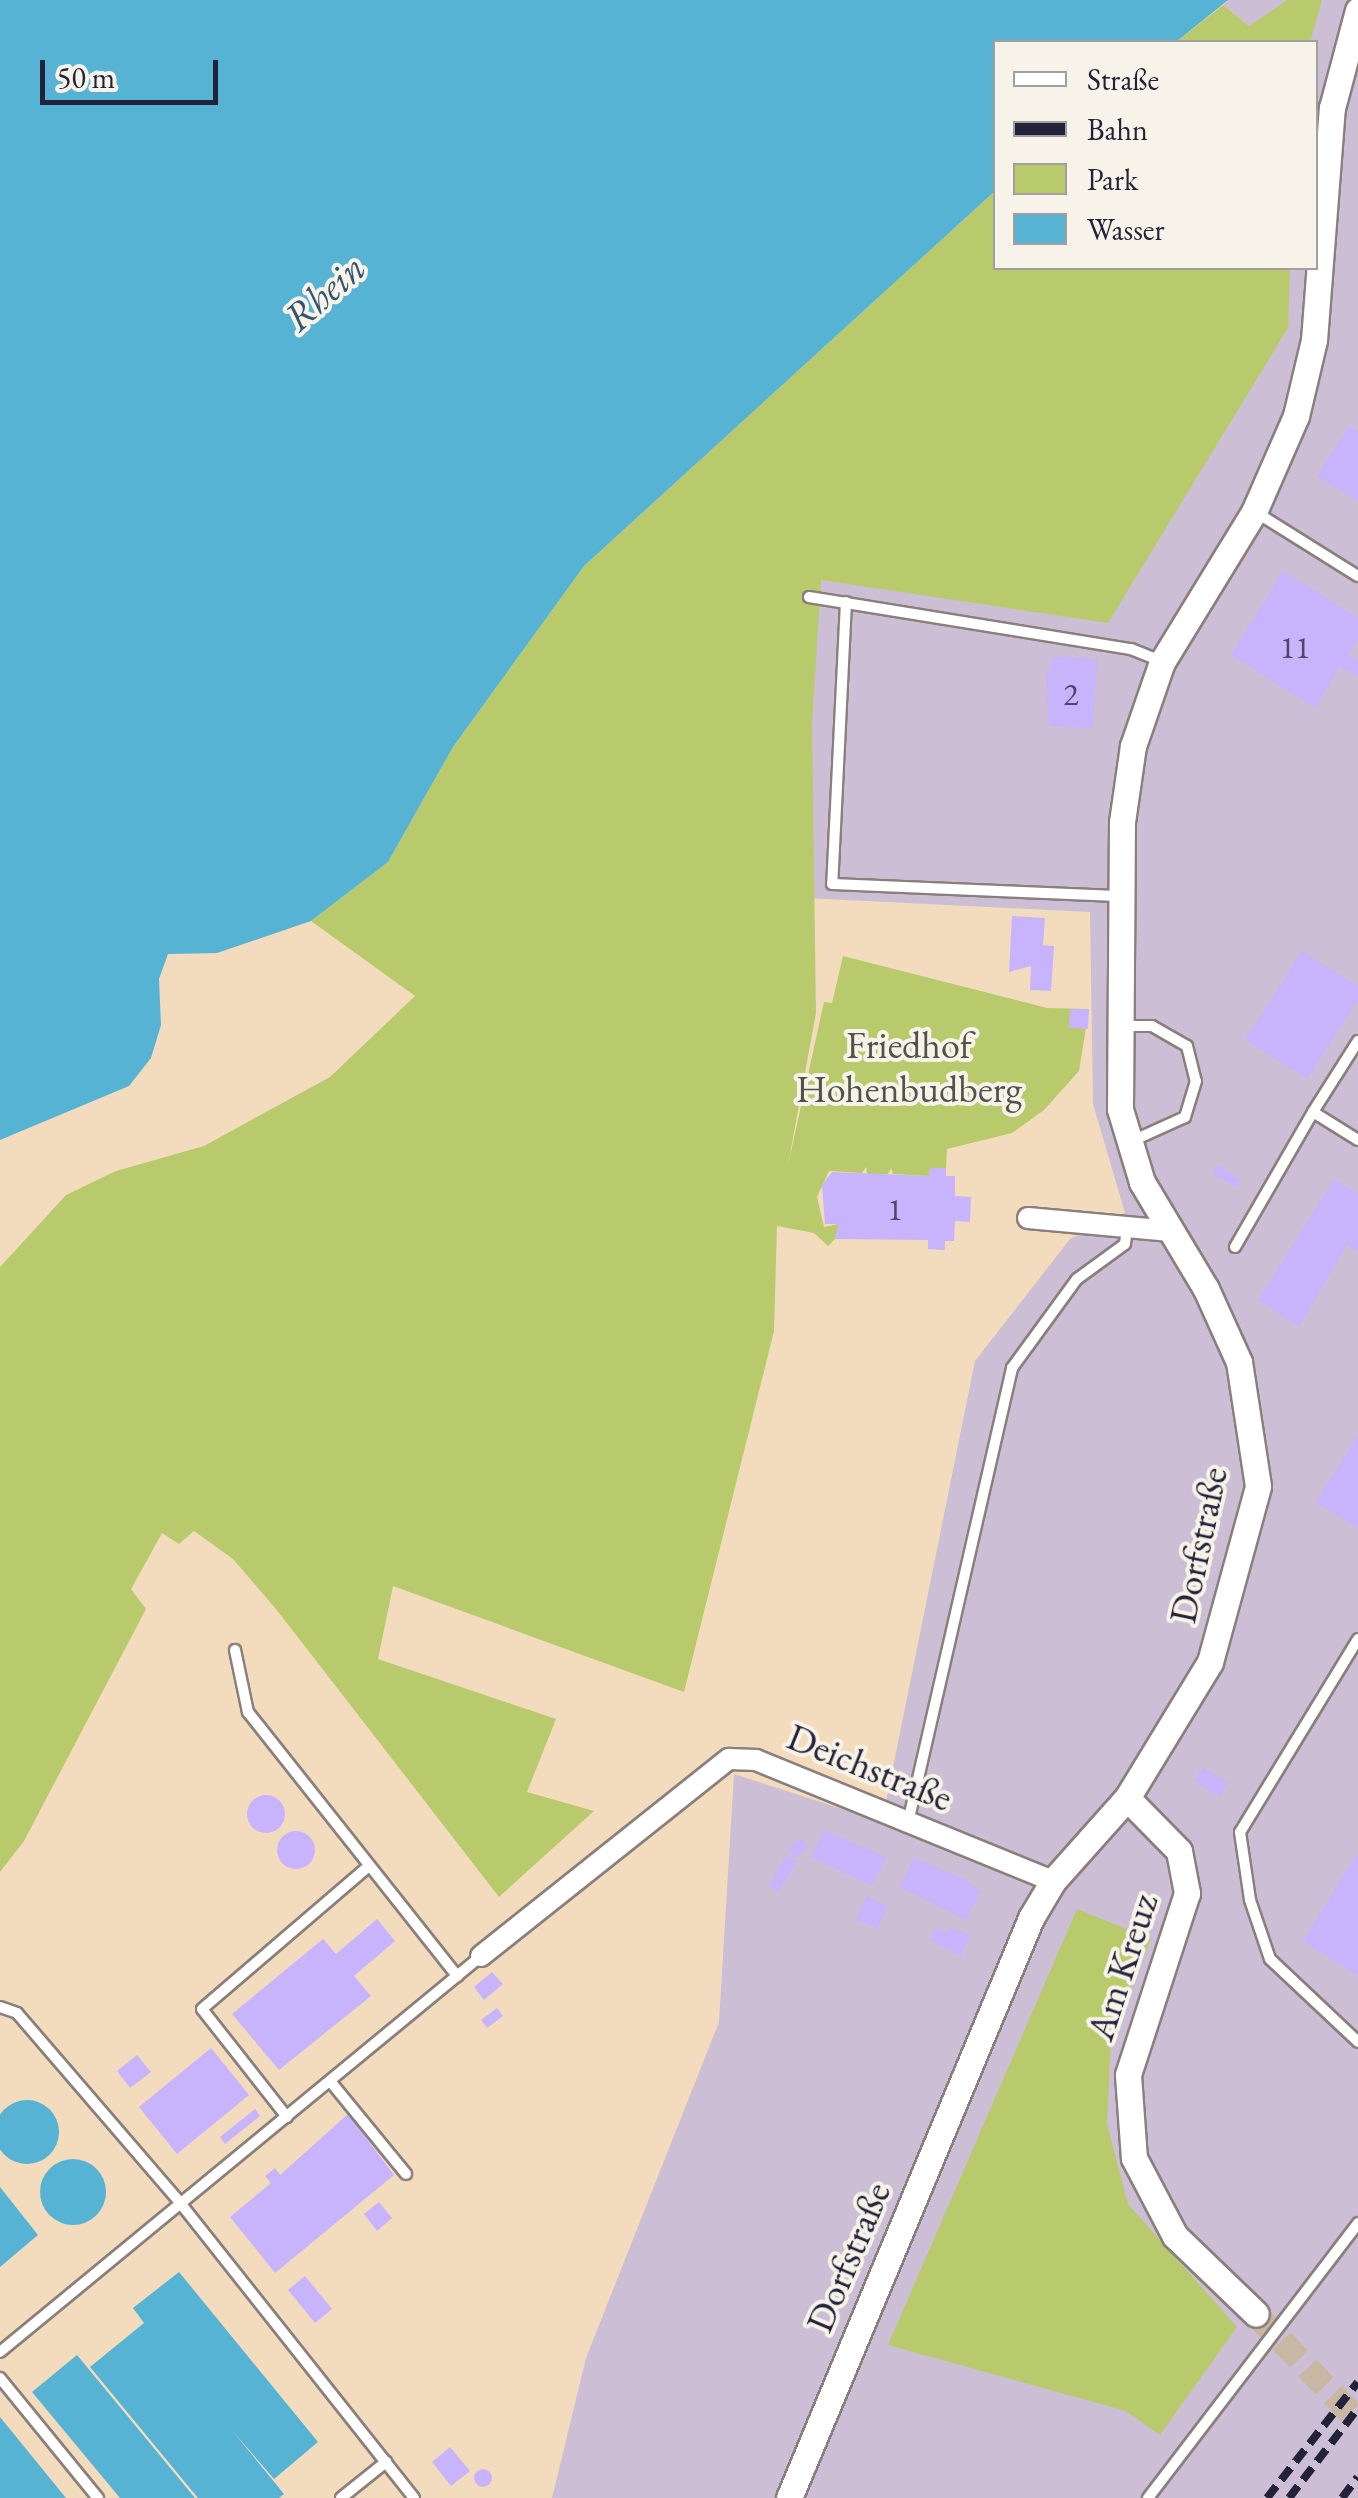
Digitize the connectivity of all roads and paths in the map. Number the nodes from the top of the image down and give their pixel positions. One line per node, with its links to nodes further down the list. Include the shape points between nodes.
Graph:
1 (1358, 10): 2 (street, Dorfstraße, via 1332,108 1314,340 1296,416)
2 (1254, 512): 3 (lane); 6 (street, Dorfstraße)
3 (1358, 576)
4 (809, 597): 5 (lane)
5 (846, 602): 6 (lane, via 1131,649); 7 (lane, via 832,884)
6 (1162, 662): 7 (street, Dorfstraße, via 1133,746)
7 (1121, 896): 8 (street, Dorfstraße)
8 (1120, 1026): 12 (street, Dorfstraße, via 1120,1109); 12 (lane, via 1152,1026 1187,1046 1196,1080 1185,1117)
9 (1358, 1042): 10 (lane)
10 (1313, 1112): 11 (lane); 16 (lane)
11 (1358, 1140)
12 (1129, 1142): 15 (street, Dorfstraße)
13 (1028, 1218): 14 (street)
14 (1127, 1228): 15 (street); 20 (lane, via 1125,1244 1077,1279 1012,1368)
15 (1170, 1231): 19 (street, Dorfstraße, via 1239,1362 1258,1486 1210,1662)
16 (1235, 1247)
17 (1358, 1640): 26 (lane, via 1240,1832 1250,1900 1270,1959)
18 (235, 1650): 21 (lane, via 248,1712)
19 (1127, 1798): 22 (street, Dorfstraße); 32 (street, Am Kreuz, via 1179,1851 1187,1893 1128,2075 1134,2158 1175,2236)
20 (909, 1818): 22 (street, Deichstraße); 23 (street, Deichstraße, via 756,1760 729,1760)
21 (369, 1866): 24 (lane); 28 (lane, via 202,2010)
22 (1053, 1881): 39 (street, Dorfstraße, via 1009,1966)
23 (481, 1956): 24 (lane)
24 (457, 1976): 27 (lane)
25 (0, 2008): 30 (lane, via 17,2013)
26 (1358, 2042)
27 (330, 2081): 28 (lane); 29 (lane)
28 (287, 2117): 30 (lane)
29 (406, 2174)
30 (181, 2204): 33 (lane); 35 (lane)
31 (1358, 2223): 40 (lane)
32 (1256, 2314)
33 (0, 2352)
34 (0, 2378): 36 (lane)
35 (386, 2462): 37 (lane); 38 (lane)
36 (98, 2498)
37 (340, 2498)
38 (414, 2498)
39 (789, 2498)
40 (1148, 2498)

